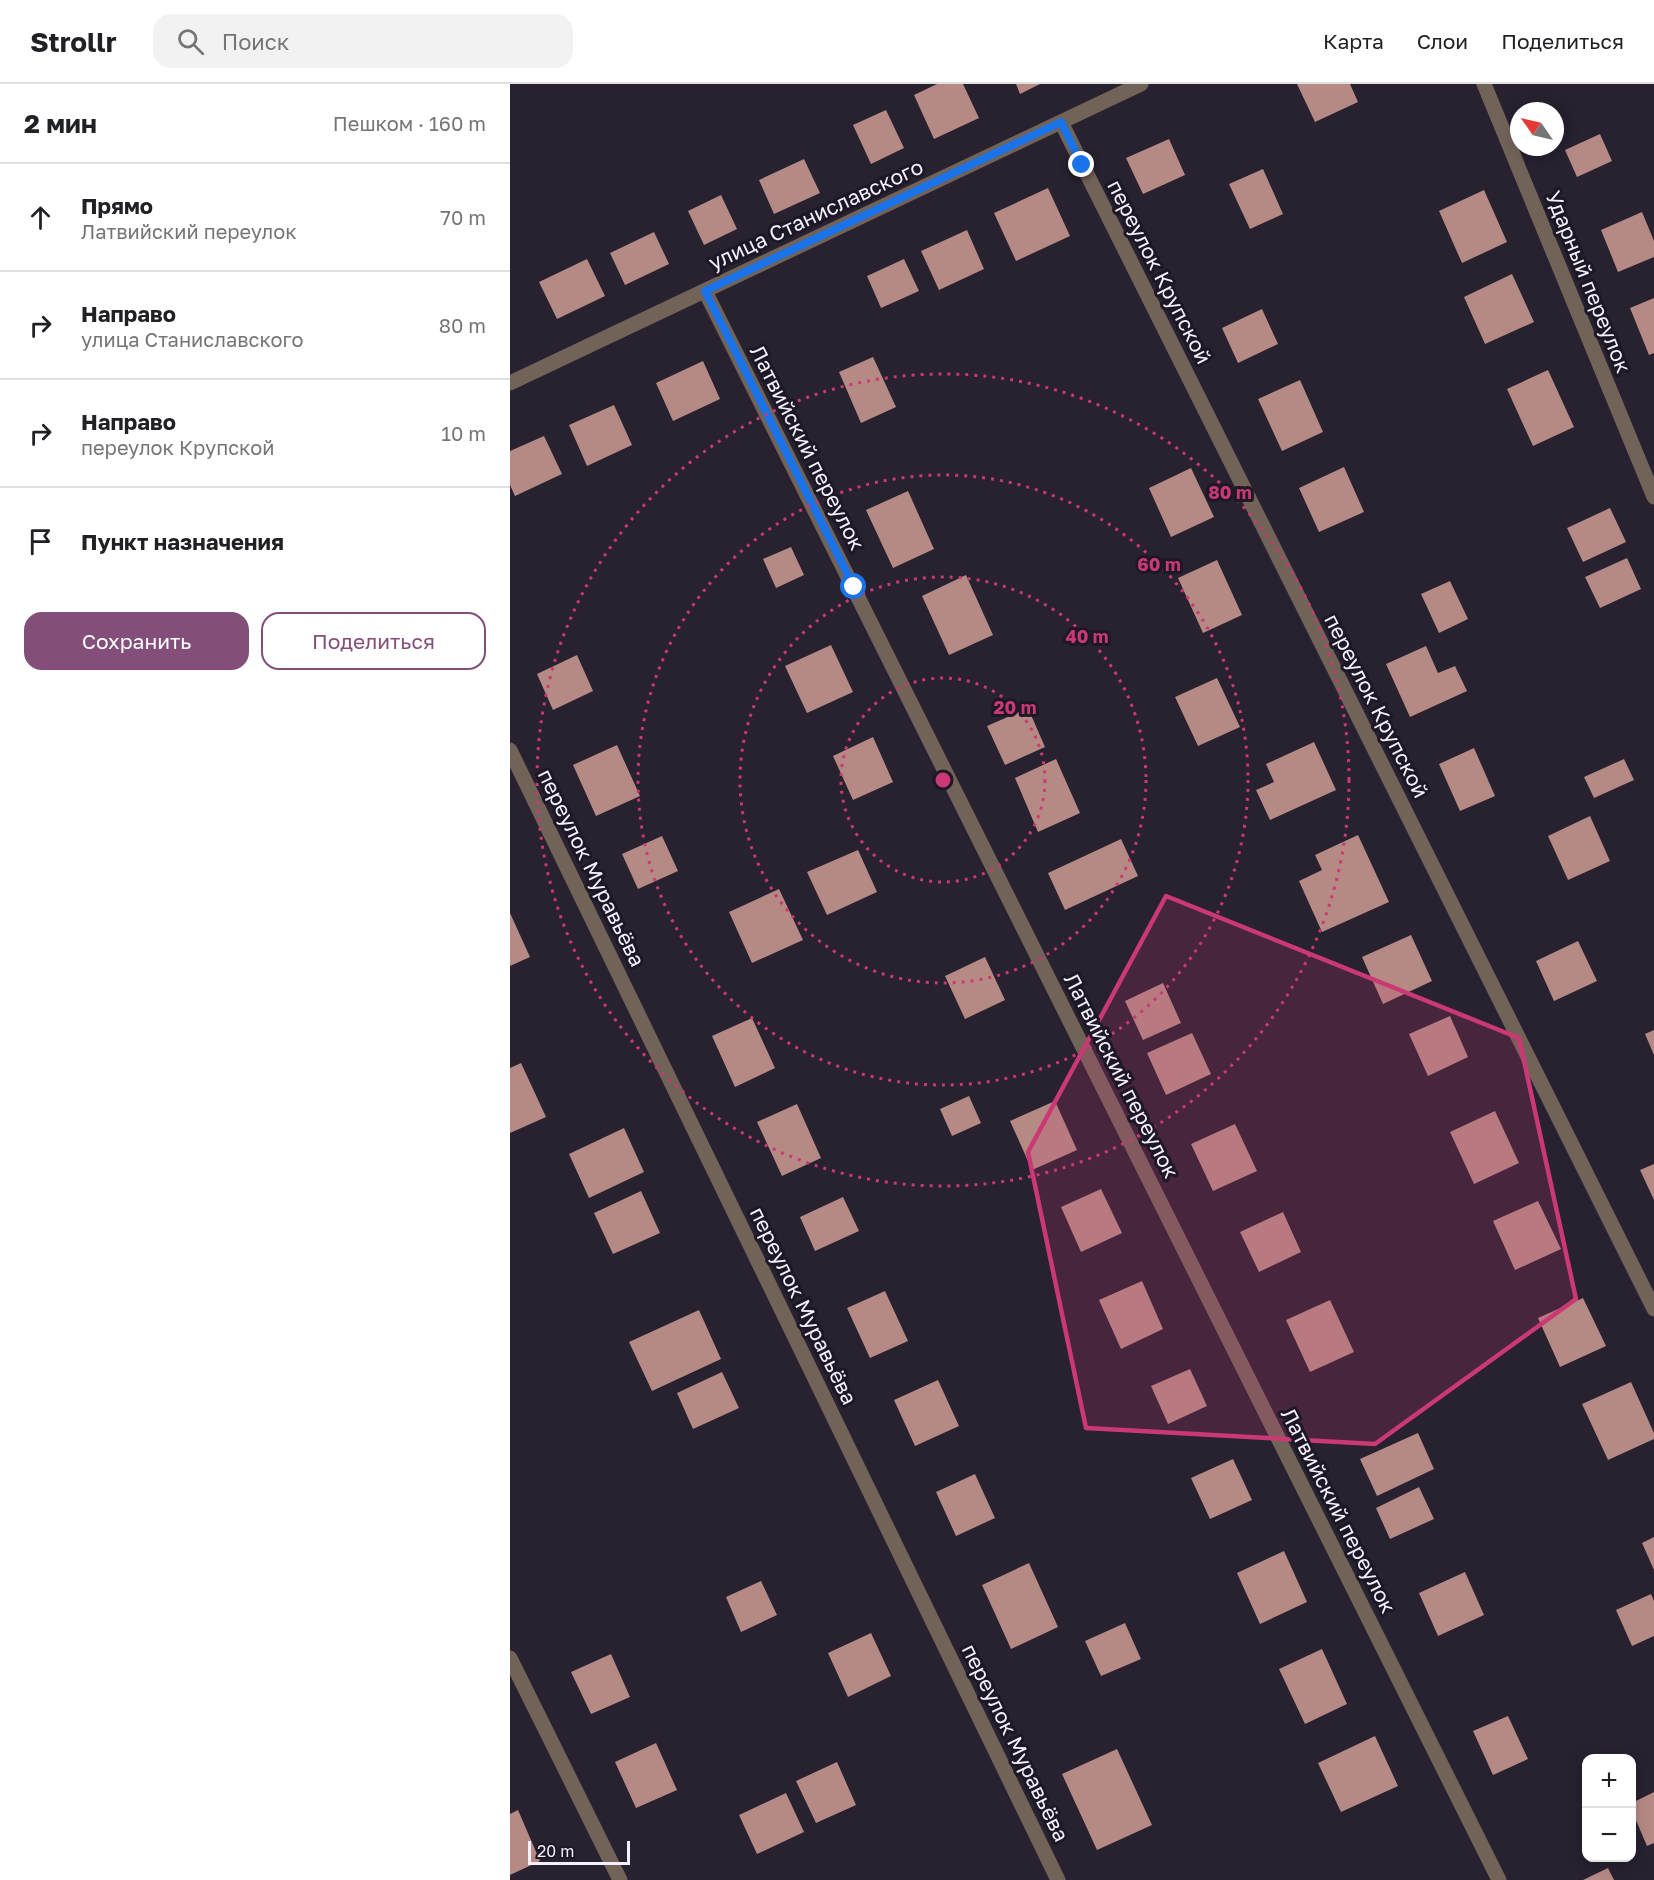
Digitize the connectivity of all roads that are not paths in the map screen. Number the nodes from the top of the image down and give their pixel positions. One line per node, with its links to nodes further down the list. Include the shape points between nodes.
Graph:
1 (1141, 84): 3 (street, улица Станиславского)
2 (1484, 84): 6 (street, Ударный переулок)
3 (1061, 122): 4 (street, улица Станиславского); 8 (street, переулок Крупской)
4 (705, 291): 5 (street, улица Станиславского); 12 (street, Латвийский переулок)
5 (510, 383)
6 (1654, 497)
7 (510, 750): 11 (street, переулок Муравьёва)
8 (1654, 1309)
9 (510, 1658): 10 (street)
10 (620, 1880)
11 (1059, 1880)
12 (1499, 1880)

